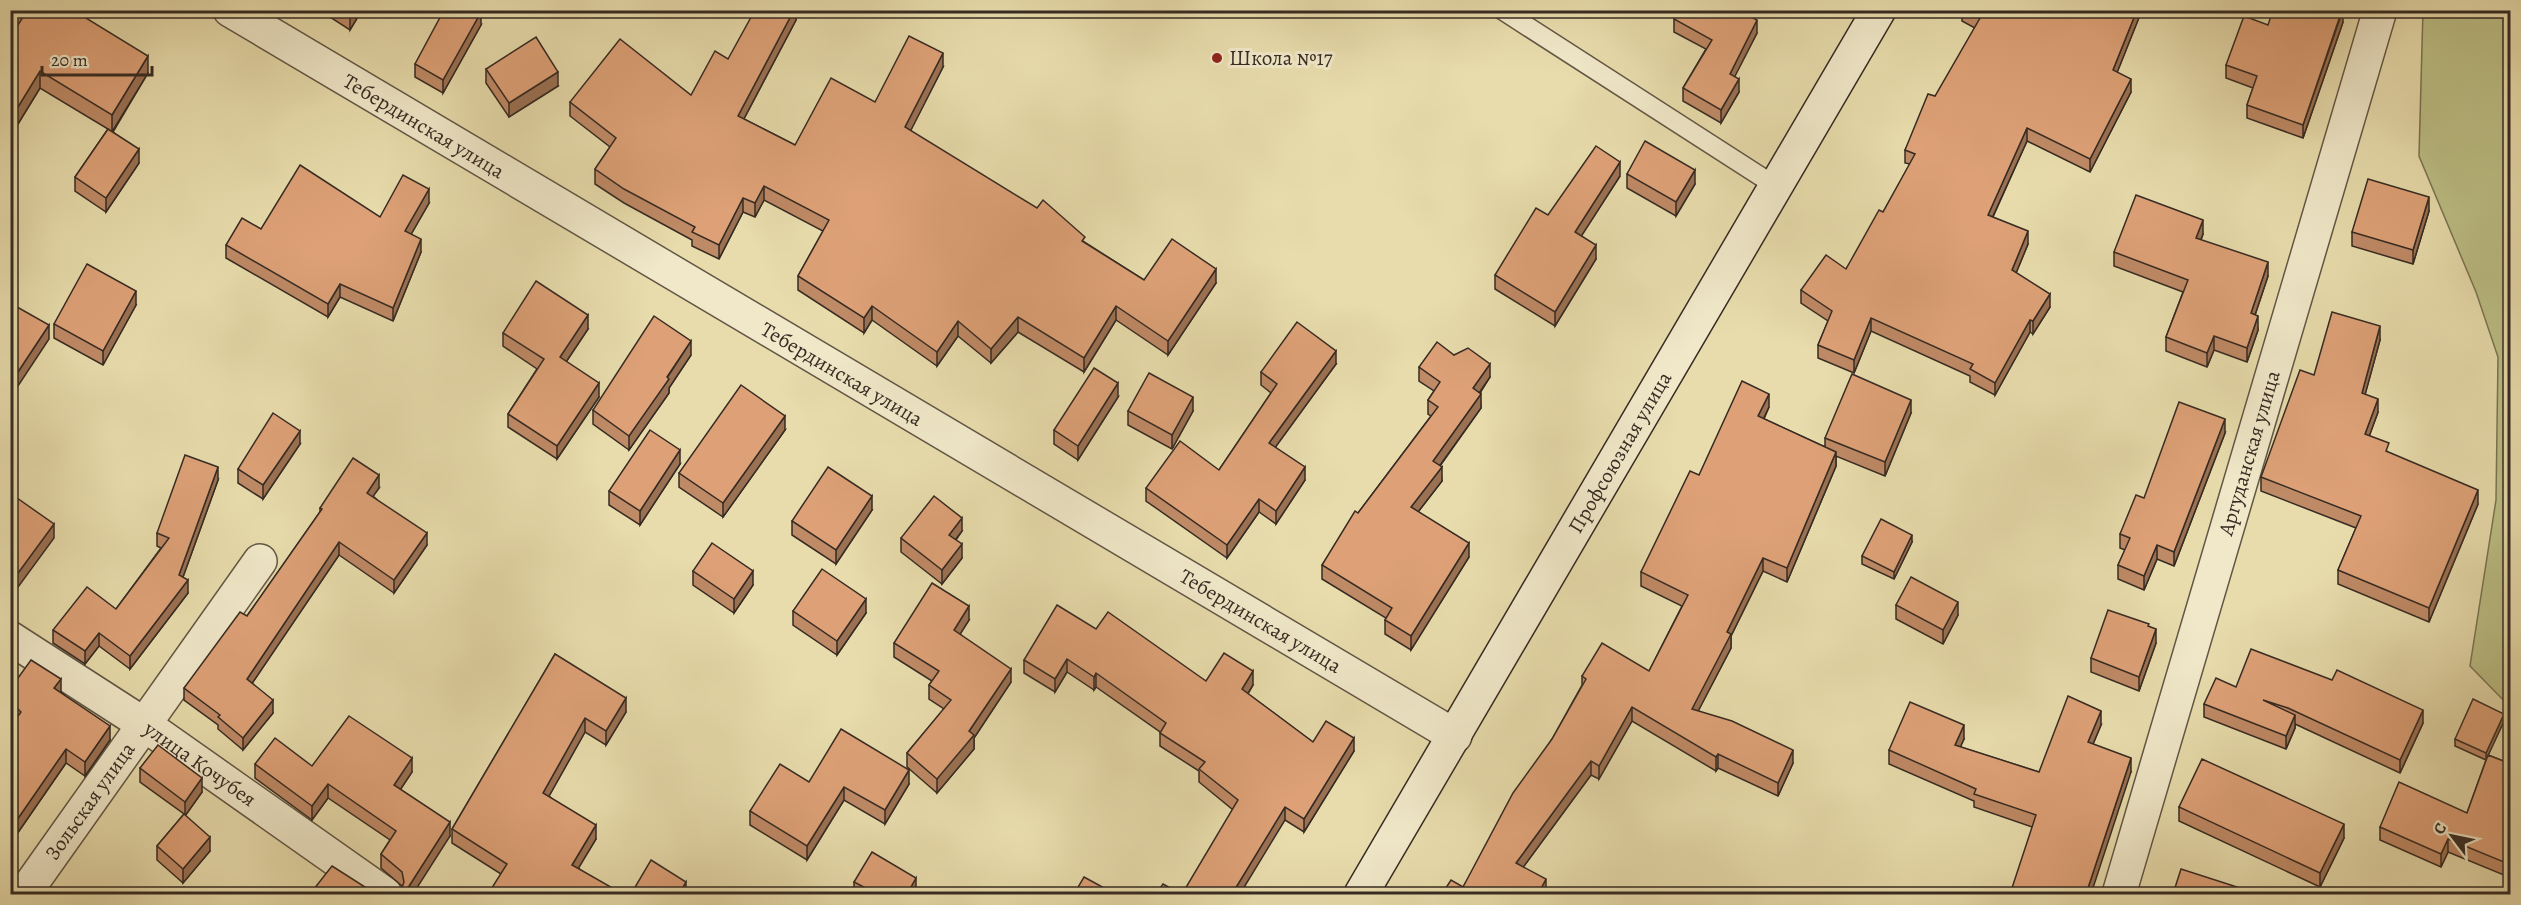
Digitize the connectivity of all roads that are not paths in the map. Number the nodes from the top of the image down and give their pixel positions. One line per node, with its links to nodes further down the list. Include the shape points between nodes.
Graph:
1 (230, 10): 9 (street, Тебердинская улица, via 600,233)
2 (1502, 10): 5 (lane)
3 (1879, 10): 5 (street, Профсоюзная улица)
4 (2380, 10): 13 (street, Аргуданская улица)
5 (1777, 187): 9 (street, Профсоюзная улица)
6 (260, 561): 8 (street, Зольская улица)
7 (10, 638): 8 (street, улица Кочубея)
8 (145, 725): 10 (street, Зольская улица); 11 (street, улица Кочубея)
9 (1455, 736): 12 (street, Профсоюзная улица)
10 (24, 894)
11 (385, 894)
12 (1361, 894)
13 (2119, 894)

